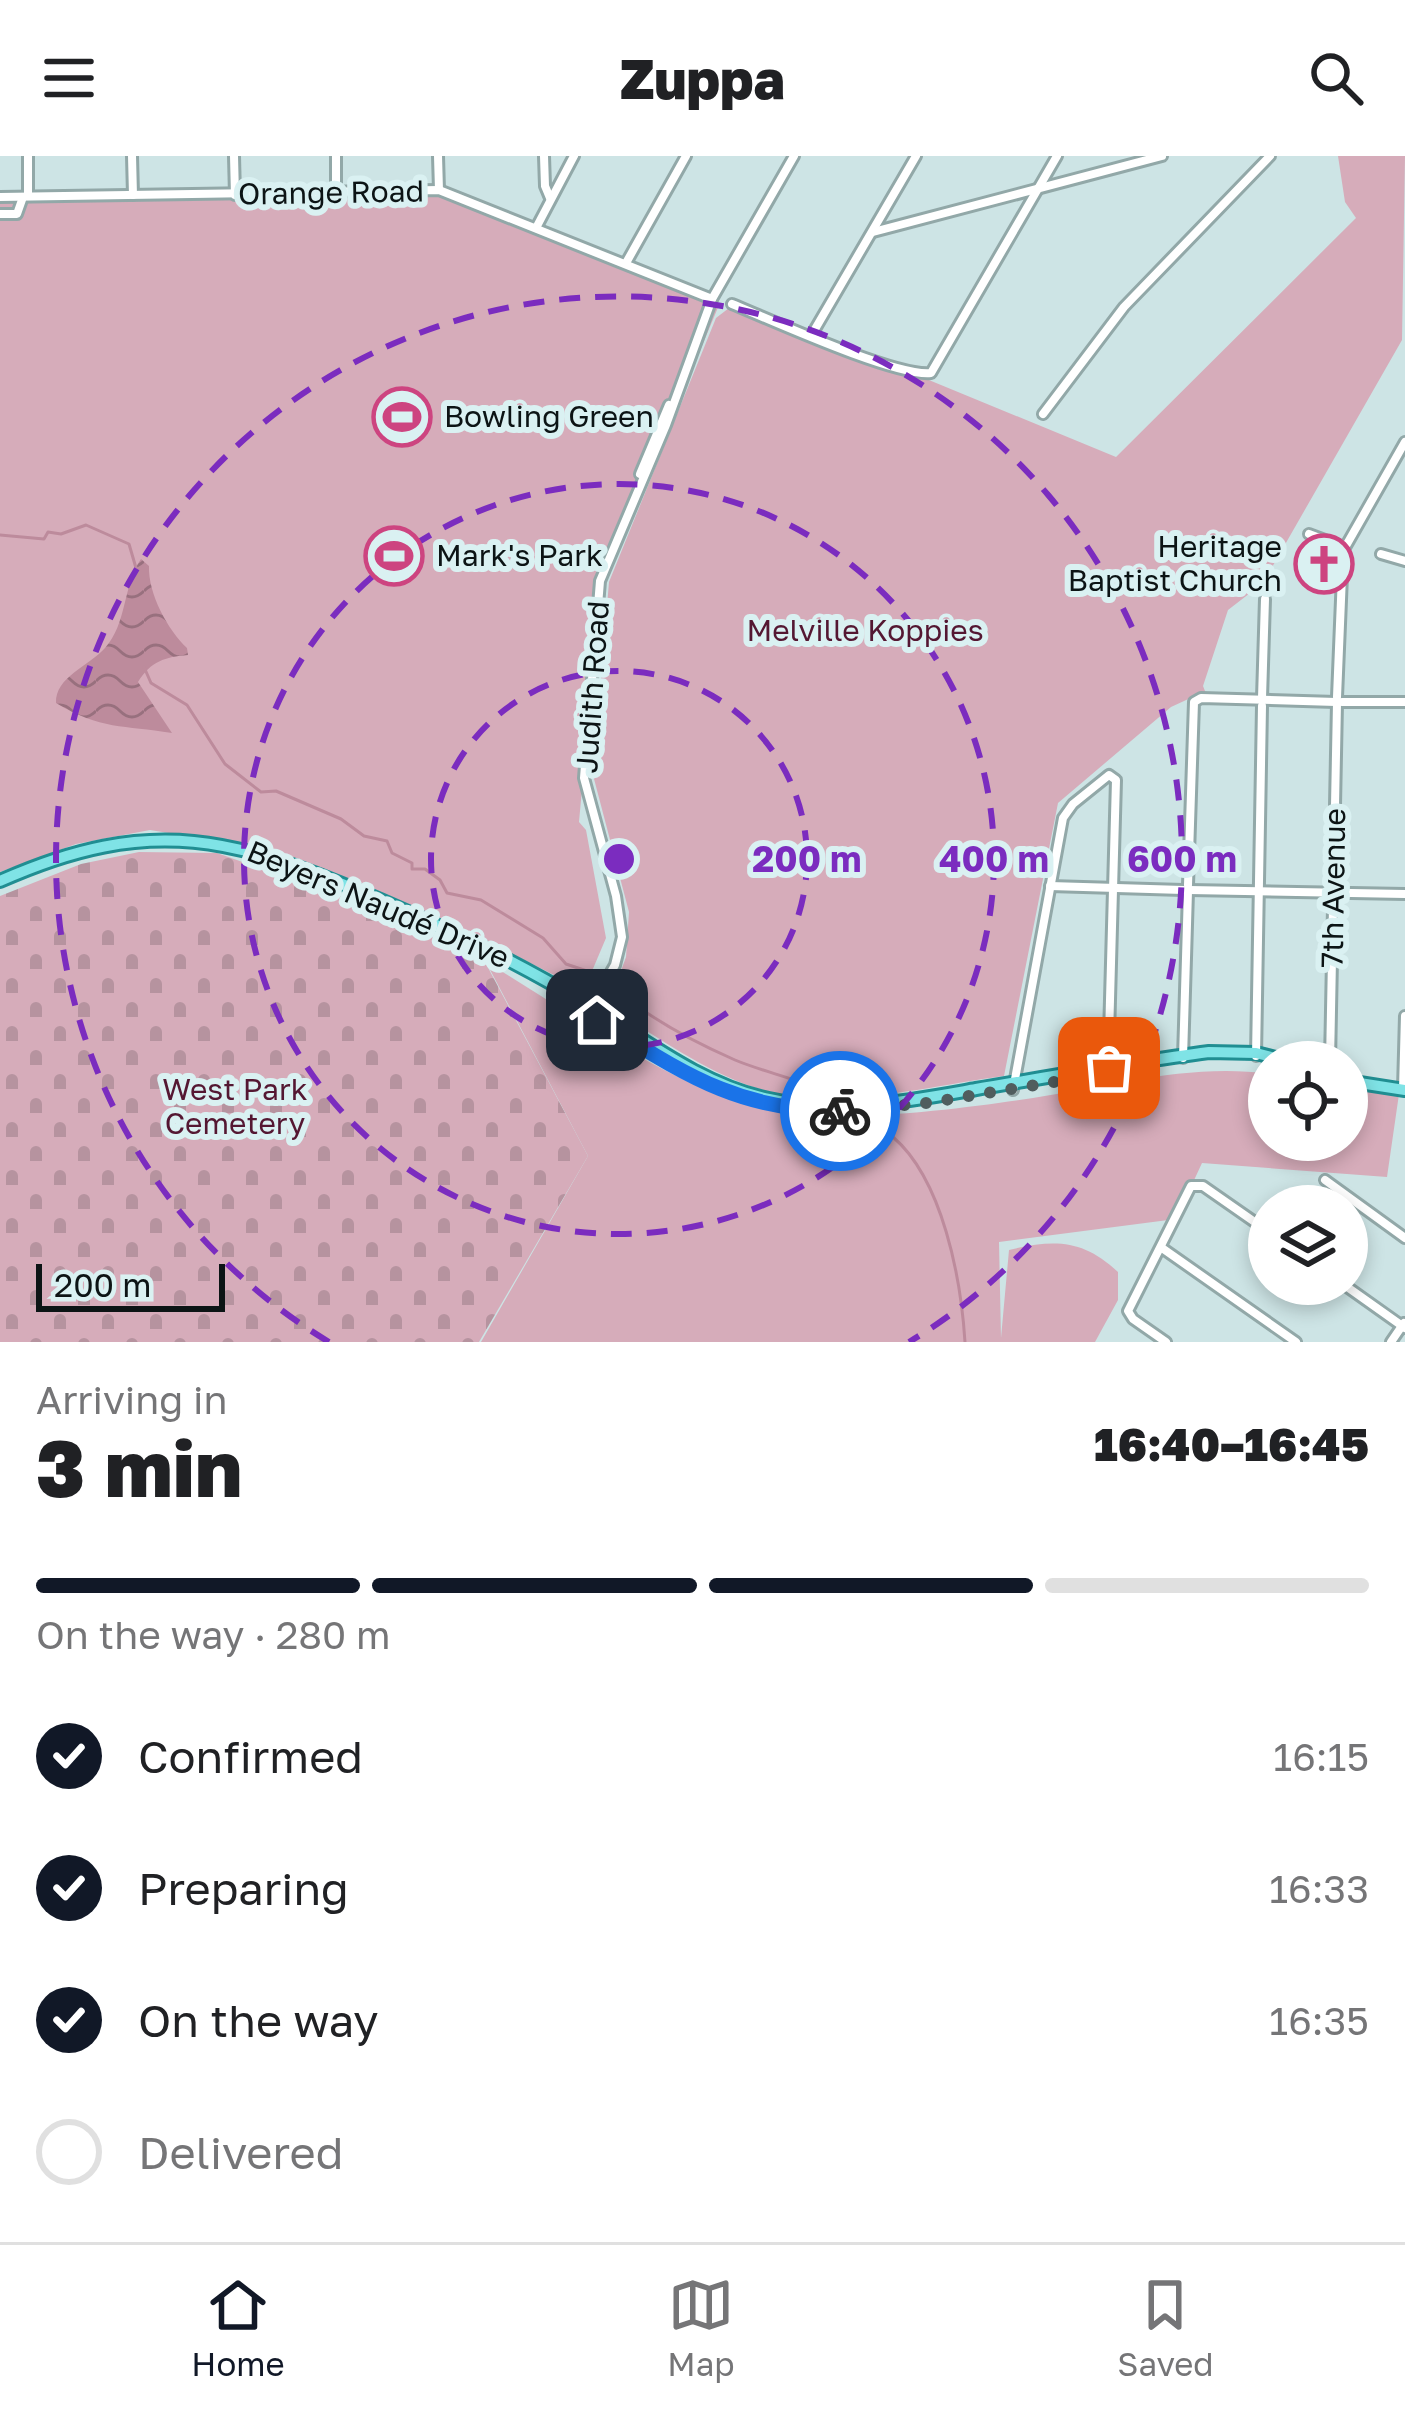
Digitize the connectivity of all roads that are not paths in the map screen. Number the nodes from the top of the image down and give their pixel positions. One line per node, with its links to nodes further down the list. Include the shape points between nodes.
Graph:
1 (28, 156): 20 (street)
2 (132, 156): 17 (street)
3 (234, 156): 18 (street)
4 (336, 156): 16 (street)
5 (439, 156): 14 (street)
6 (544, 156): 21 (street)
7 (574, 156): 21 (street)
8 (686, 156): 25 (street)
9 (794, 156): 26 (street, Judith Road)
10 (916, 156): 24 (street)
11 (1057, 156): 15 (street)
12 (1162, 156): 15 (street)
13 (1266, 157): 29 (street, via 1124,307)
14 (440, 190): 16 (street, Orange Road); 23 (street, Orange Road)
15 (1036, 191): 24 (street); 28 (street, via 928,374)
16 (336, 194): 18 (street, Orange Road)
17 (133, 195): 18 (street, Orange Road); 20 (street, Orange Road)
18 (235, 195)
19 (0, 197): 20 (street, Orange Road)
20 (26, 197): 22 (street, via 17,214)
21 (550, 198): 23 (street)
22 (0, 214)
23 (536, 228): 25 (street, Orange Road)
24 (873, 232): 28 (street)
25 (626, 263): 26 (street, Orange Road)
26 (712, 299): 46 (street, Judith Road, via 600,580 584,773 621,919)
27 (732, 304): 28 (street)
28 (812, 336)
29 (1043, 414)
30 (1405, 442): 32 (street, 7th Avenue)
31 (1309, 534): 32 (street)
32 (1344, 547): 36 (street, 7th Avenue)
33 (1381, 554): 34 (street)
34 (1405, 561)
35 (1265, 599): 38 (street)
36 (1340, 701): 37 (street); 38 (street); 44 (street, 7th Avenue)
37 (1405, 701)
38 (1262, 702): 42 (street, via 1196,700); 43 (street)
39 (0, 884): 47 (main road, Beyers Naudé Drive, via 62,857 124,843 227,844 425,919); 48 (main road, Beyers Naudé Drive, via 119,850 227,850 458,940)
40 (1050, 886): 41 (street); 41 (street, via 1067,811 1106,775 1115,780); 57 (street)
41 (1112, 887): 42 (street); 55 (street)
42 (1186, 888): 43 (street); 54 (street)
43 (1261, 890): 44 (street); 51 (street)
44 (1334, 892): 45 (street); 52 (street, 7th Avenue)
45 (1403, 893)
46 (606, 985): 47 (main road); 48 (street, Judith Road); 50 (main road)
47 (573, 996): 48 (main road, Beyers Naudé Drive)
48 (590, 1010): 50 (main road, Beyers Naudé Drive); 57 (main road, Beyers Naudé Drive, via 696,1079 770,1106 862,1111)
49 (1405, 1016): 58 (street)
50 (608, 1017): 57 (main road, Beyers Naudé Drive, via 705,1076 783,1102 877,1105)
51 (1256, 1041)
52 (1330, 1041)
53 (1248, 1055): 54 (main road)
54 (1183, 1058): 55 (main road)
55 (1109, 1071): 57 (main road)
56 (1368, 1082): 58 (main road)
57 (1013, 1087)
58 (1404, 1087)
59 (1325, 1180): 61 (street)
60 (1248, 1218): 62 (street, via 1191,1186)
61 (1405, 1238)
62 (1162, 1248): 65 (street, via 1128,1313); 66 (street)
63 (1368, 1301): 64 (street)
64 (1404, 1325): 67 (street)
65 (1166, 1342)
66 (1296, 1342)
67 (1391, 1342)

